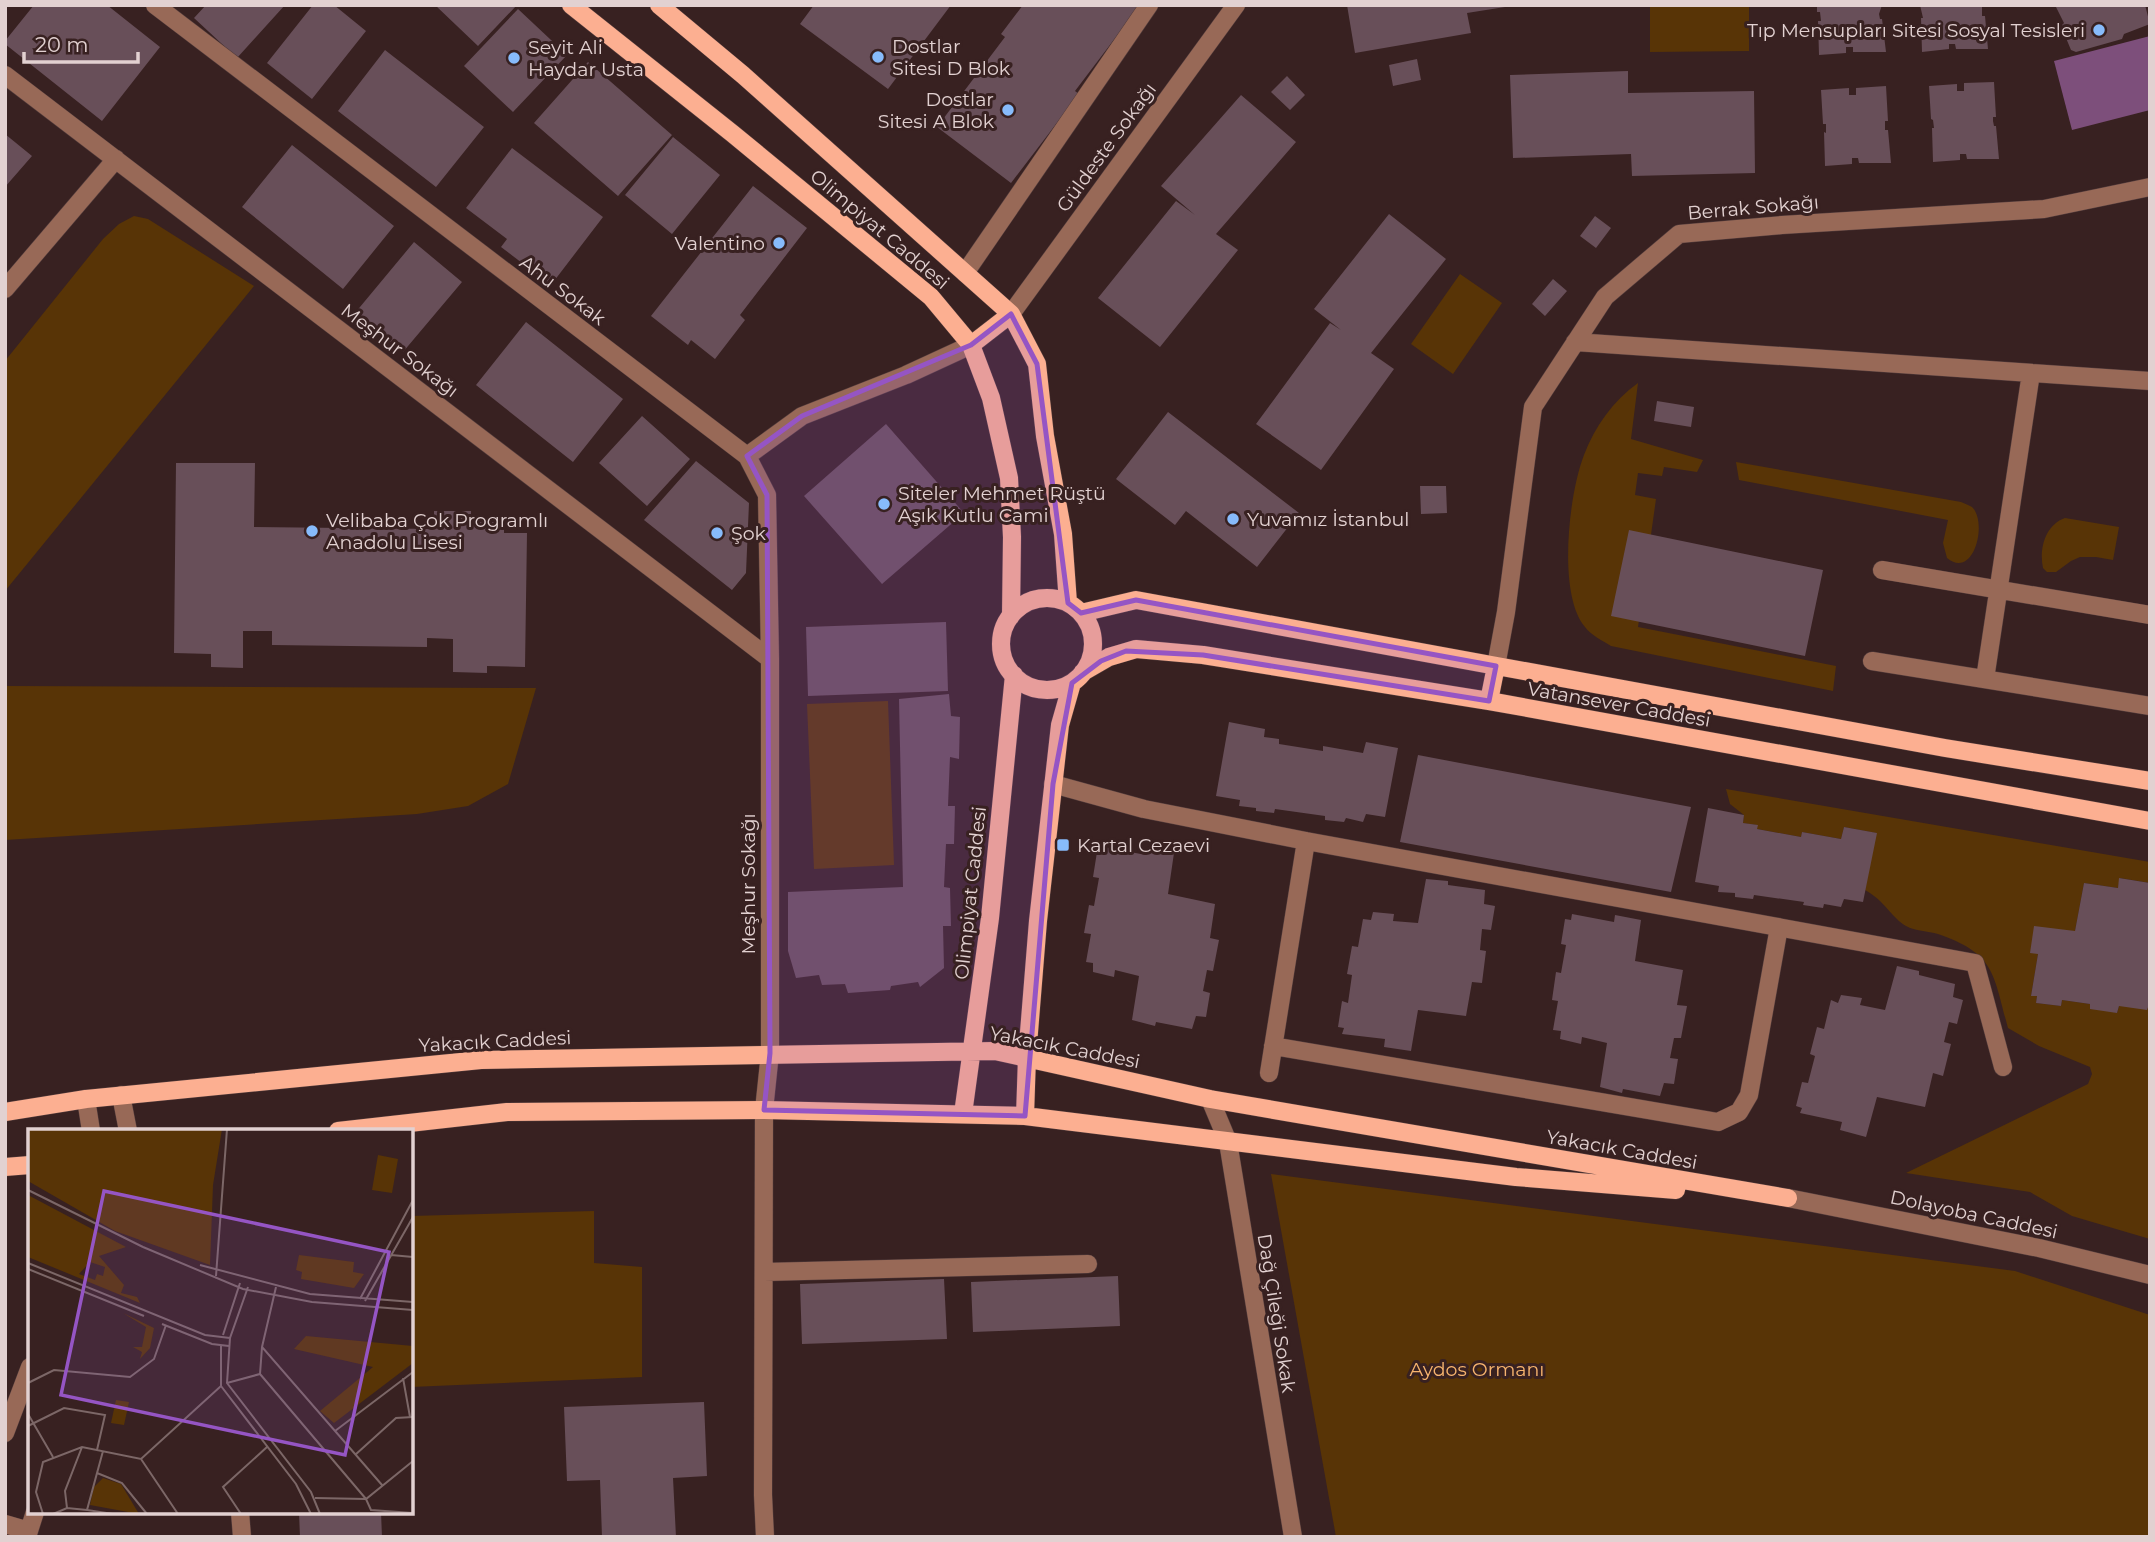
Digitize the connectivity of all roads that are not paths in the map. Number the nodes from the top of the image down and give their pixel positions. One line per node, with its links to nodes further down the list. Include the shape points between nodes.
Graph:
1 (155, 5): 16 (street, Ahu Sokak)
2 (571, 5): 13 (main road, Olimpiyat Caddesi, via 931,297)
3 (659, 5): 9 (main road, Olimpiyat Caddesi)
4 (1149, 5): 9 (street)
5 (1236, 5): 11 (street, Güldeste Sokağı)
6 (5, 75): 7 (street, Meşhur Sokağı)
7 (116, 159): 10 (street); 22 (street, Meşhur Sokağı)
8 (2150, 187): 12 (street, Berrak Sokağı, via 2044,209 1679,234 1605,297)
9 (965, 273): 11 (main road, Olimpiyat Caddesi)
10 (5, 289)
11 (1011, 314): 13 (main road); 19 (main road, Olimpiyat Caddesi, via 1037,364)
12 (1575, 342): 14 (street); 24 (street, Berrak Sokağı, via 1533,407)
13 (971, 345): 16 (street, via 802,415); 21 (main road, Olimpiyat Caddesi, via 991,398 1009,478)
14 (2031, 373): 15 (street); 18 (street)
15 (2150, 381)
16 (747, 456): 22 (street, Meşhur Sokağı, via 767,495)
17 (1882, 570): 18 (street)
18 (1999, 590): 20 (street); 27 (street)
19 (1074, 608): 21 (main road, via 1053,598 1037,599); 24 (main road, Vatansever Caddesi, via 1136,600); 26 (main road, via 1093,635 1090,661)
20 (2150, 615)
21 (1011, 616): 25 (main road, via 1001,640 1006,665)
22 (770, 659): 37 (street, Meşhur Sokağı)
23 (1872, 661): 27 (street)
24 (1496, 666): 28 (main road); 30 (main road, Vatansever Caddesi)
25 (1014, 675): 26 (main road, via 1041,690 1057,689); 36 (main road, Olimpiyat Caddesi)
26 (1078, 678): 28 (main road, Vatansever Caddesi, via 1101,661 1126,651 1151,649); 31 (main road, via 1060,725)
27 (1985, 679): 29 (street)
28 (1489, 701): 32 (main road, Vatansever Caddesi)
29 (2150, 706)
30 (2150, 781)
31 (1053, 784): 33 (street, via 1144,809); 38 (main road)
32 (2150, 821)
33 (1306, 841): 34 (street); 35 (street)
34 (1779, 927): 35 (street, via 1749,1095 1739,1112 1718,1122); 39 (street, via 1975,963)
35 (1273, 1046): 40 (street)
36 (972, 1051): 37 (main road, Yakacık Caddesi); 38 (main road, Yakacık Caddesi); 46 (main road, Olimpiyat Caddesi)
37 (770, 1053): 41 (main road, Yakacık Caddesi, via 481,1060); 44 (street, Meşhur Sokağı)
38 (1027, 1057): 43 (main road, Yakacık Caddesi); 47 (main road)
39 (2003, 1067)
40 (1269, 1073)
41 (121, 1095): 42 (main road, Yakacık Caddesi); 49 (street)
42 (86, 1099): 45 (main road, Yakacık Caddesi); 48 (street)
43 (1210, 1099): 51 (street, Dağ Çileği Sokak); 54 (main road, Yakacık Caddesi)
44 (764, 1110): 46 (main road, Yakacık Caddesi); 50 (main road, Yakacık Caddesi, via 507,1112); 56 (street, Meşhur Sokağı)
45 (5, 1112)
46 (963, 1114): 47 (main road, Yakacık Caddesi)
47 (1026, 1116): 51 (main road, Yakacık Caddesi)
48 (91, 1129)
49 (128, 1129)
50 (356, 1129)
51 (1228, 1142): 54 (main road, Yakacık Caddesi, via 1516,1177); 66 (street, Dağ Çileği Sokak)
52 (28, 1165): 53 (main road)
53 (5, 1167)
54 (1788, 1198): 57 (street, Dolayoba Caddesi)
55 (1088, 1265): 56 (street)
56 (764, 1272): 65 (street, Meşhur Sokağı)
57 (2150, 1275)
58 (28, 1372): 59 (street)
59 (5, 1433)
60 (34, 1514): 63 (street)
61 (240, 1514): 64 (street)
62 (5, 1524): 63 (street)
63 (28, 1534)
64 (242, 1537)
65 (765, 1537)
66 (1293, 1537)

